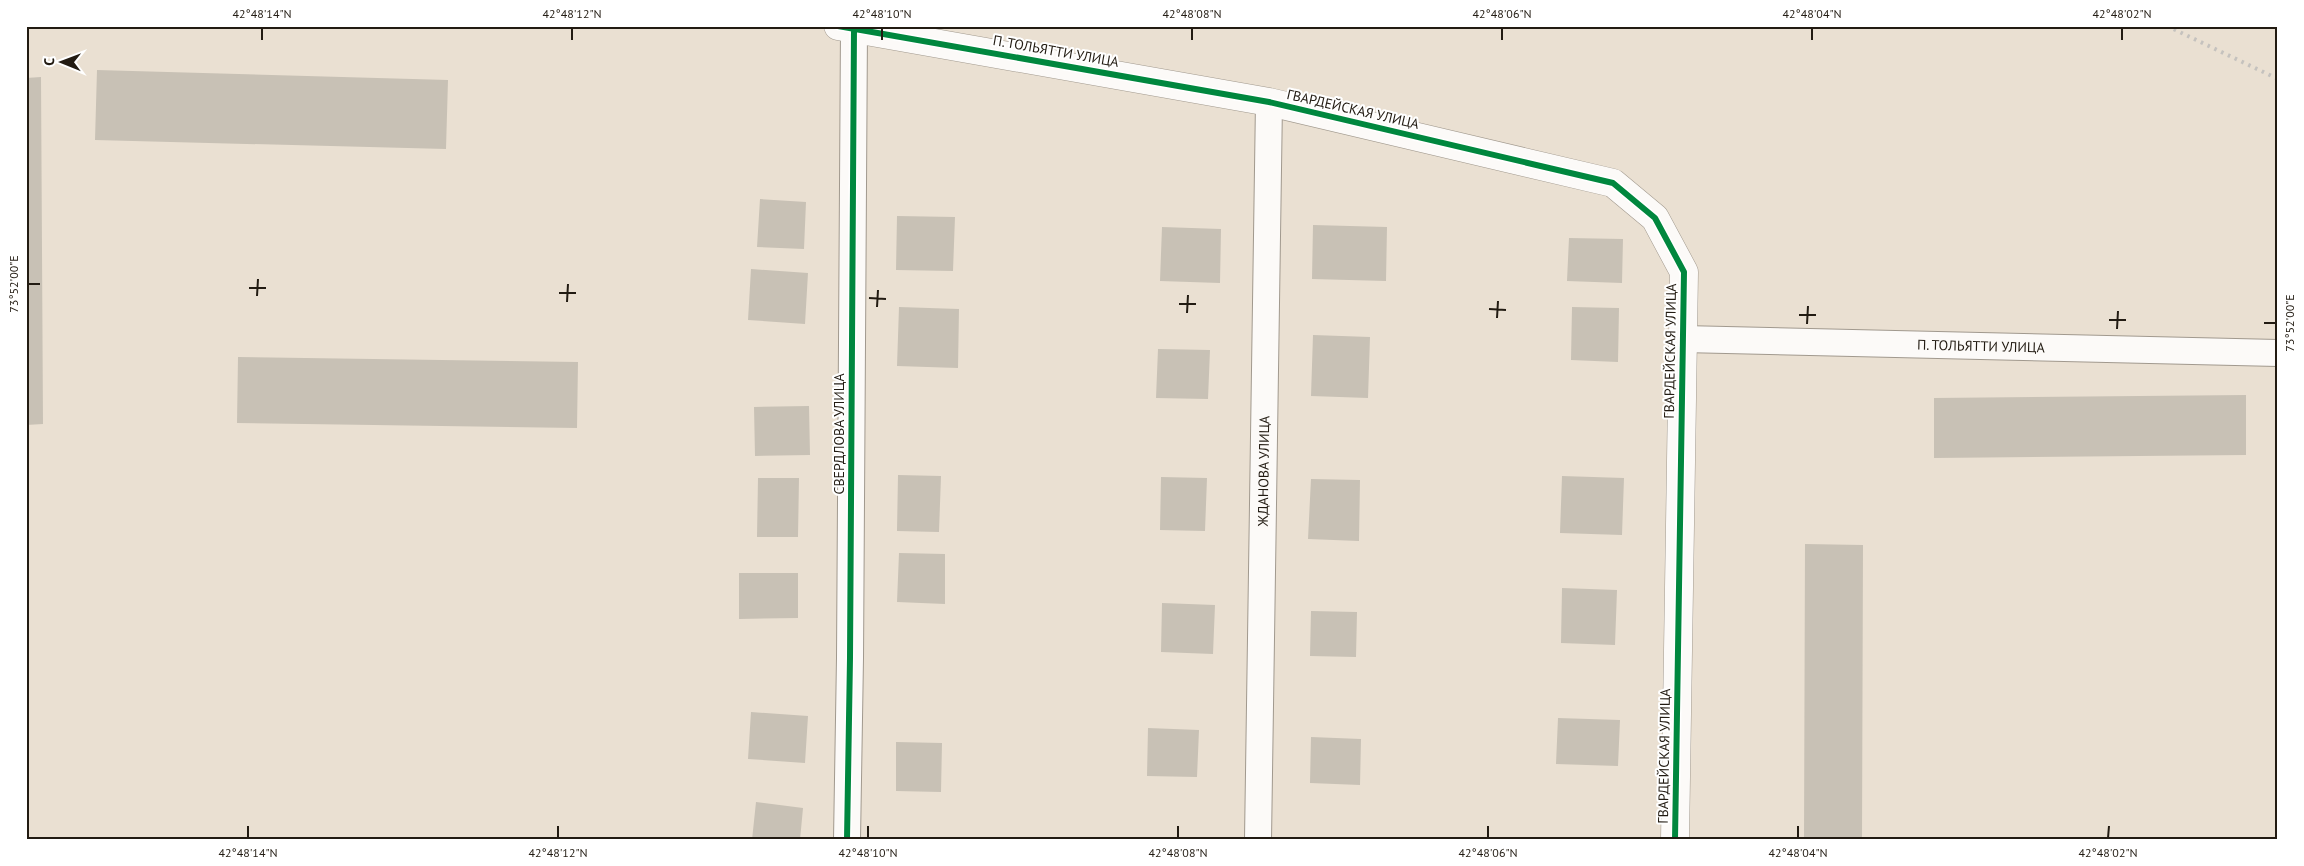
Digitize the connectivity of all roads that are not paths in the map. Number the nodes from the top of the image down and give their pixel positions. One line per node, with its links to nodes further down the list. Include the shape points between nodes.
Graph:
1 (846, 27): 2 (street, П. ТОЛЬЯТТИ УЛИЦА); 5 (street, СВЕРДЛОВА УЛИЦА, via 850,658)
2 (1269, 102): 3 (street, ГВАРДЕЙСКАЯ УЛИЦА, via 1613,183 1654,218 1684,272); 6 (street, ЖДАНОВА УЛИЦА)
3 (1683, 339): 4 (street, П. ТОЛЬЯТТИ УЛИЦА); 7 (street, ГВАРДЕЙСКАЯ УЛИЦА)
4 (2278, 353)
5 (847, 840)
6 (1258, 840)
7 (1675, 840)

